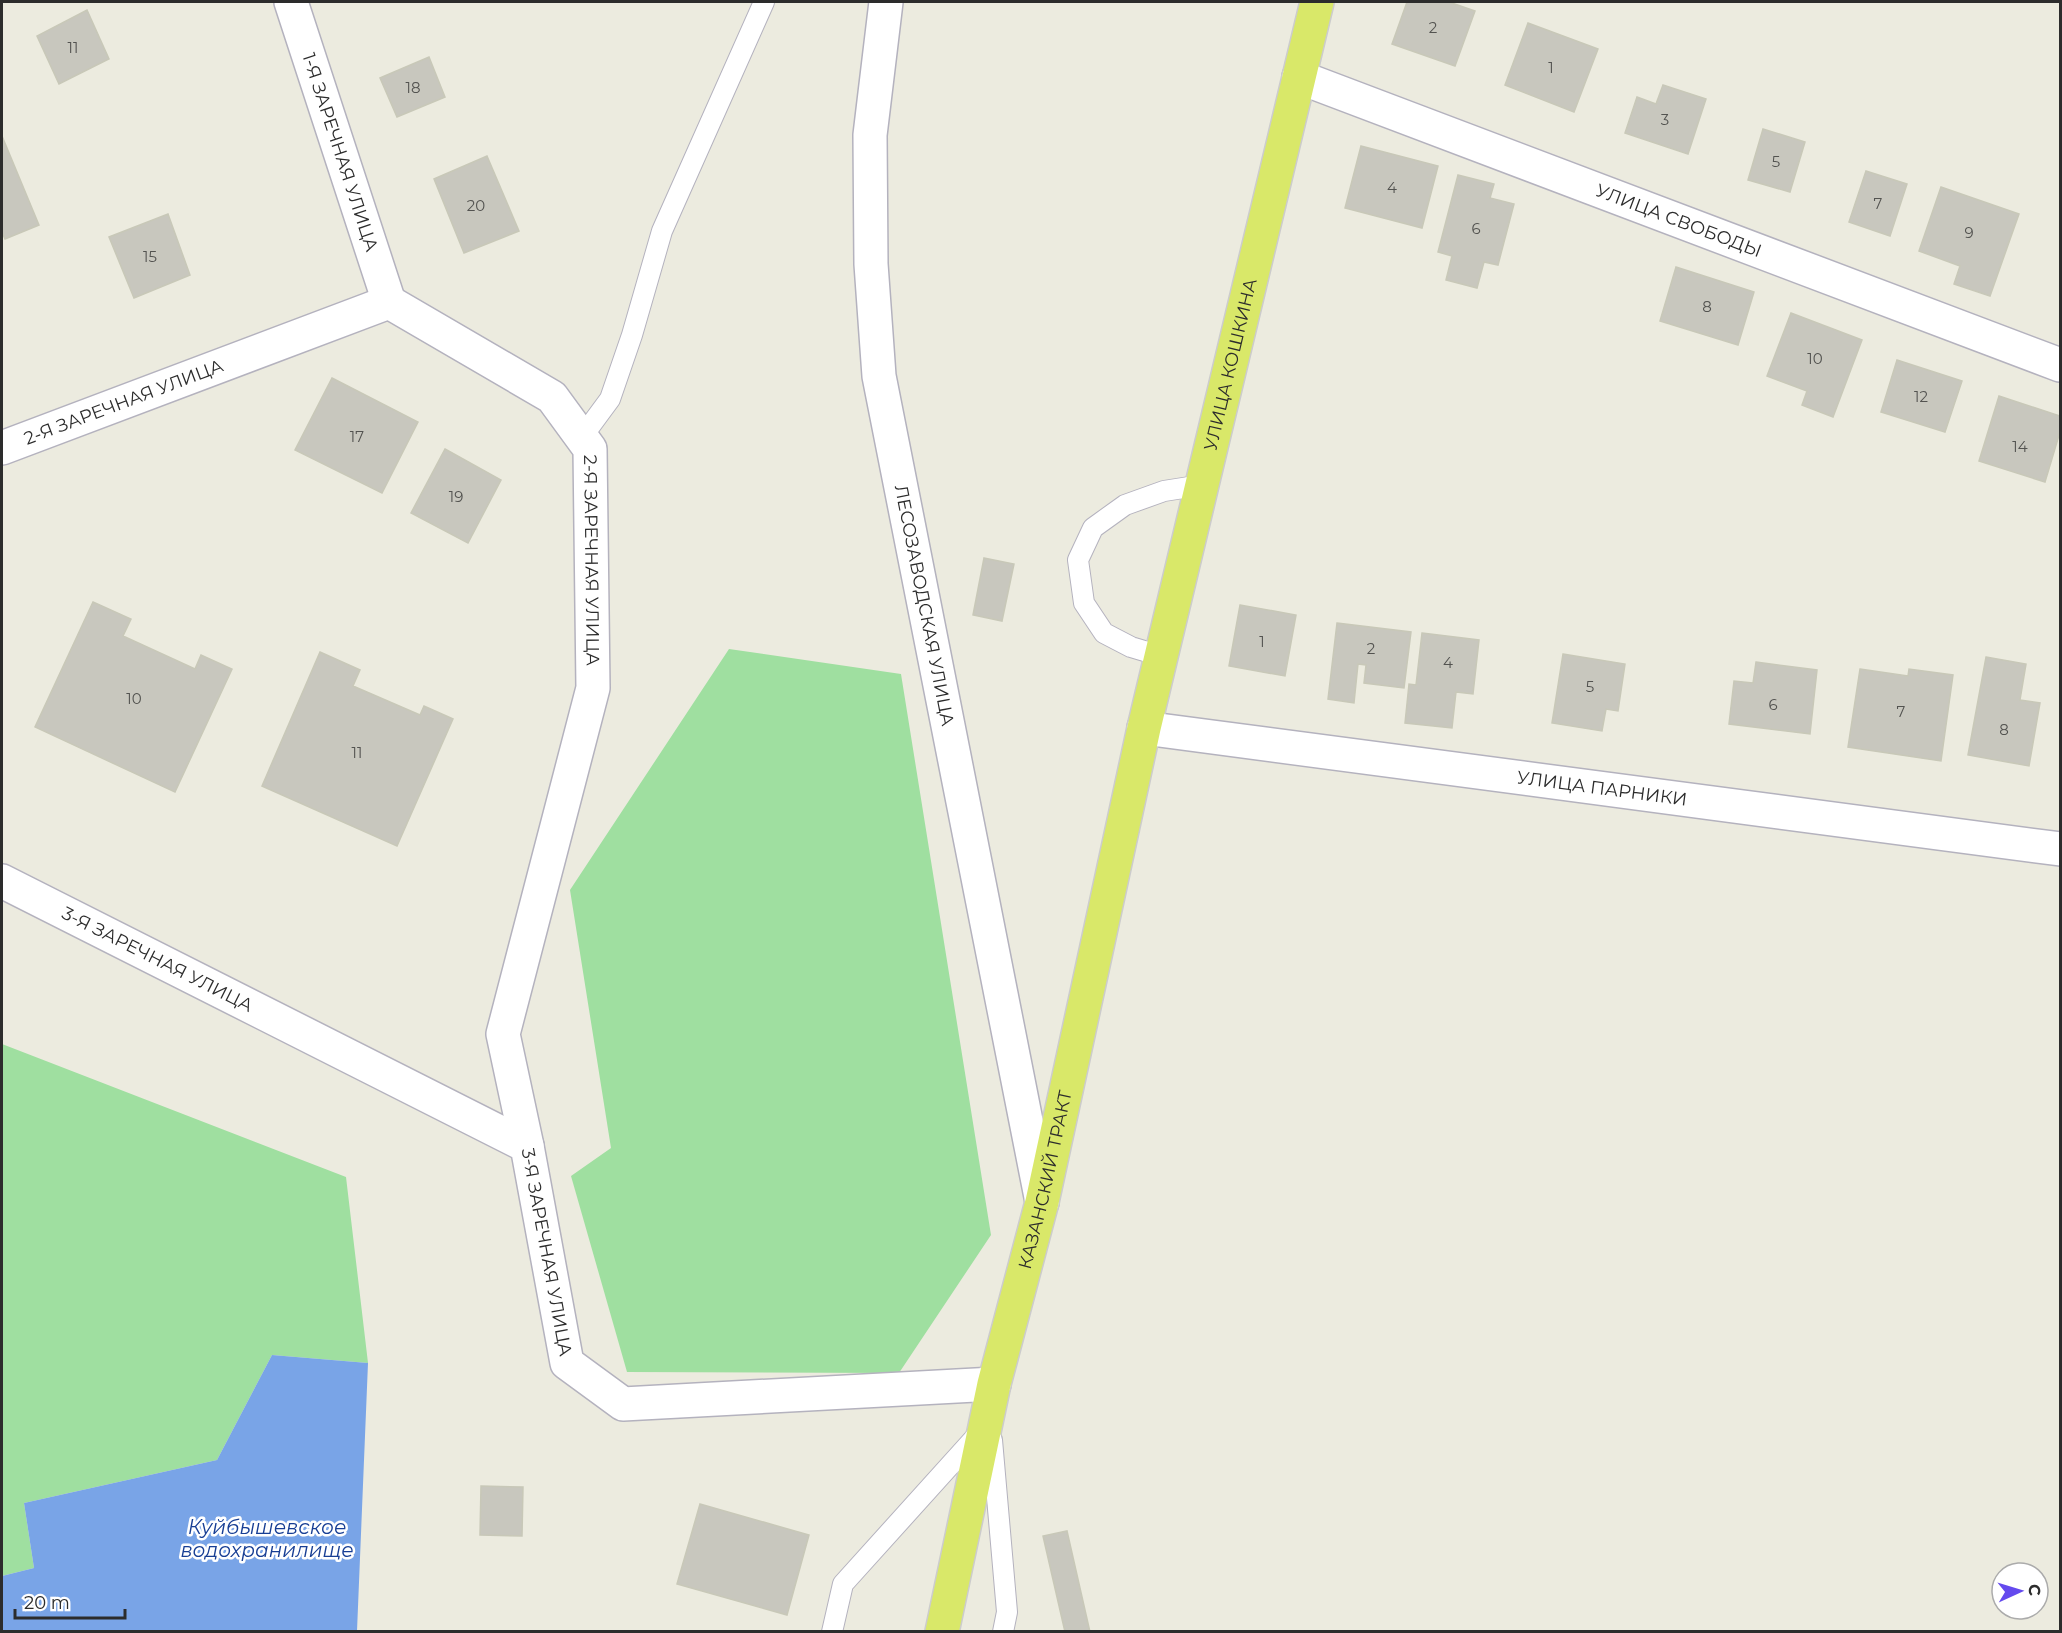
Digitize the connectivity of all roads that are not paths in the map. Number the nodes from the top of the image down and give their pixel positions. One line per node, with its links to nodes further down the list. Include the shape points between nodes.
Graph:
1 (291, 2): 6 (street, 1-Я ЗАРЕЧНАЯ УЛИЦА)
2 (764, 2): 8 (lane, via 662,231 610,399)
3 (886, 2): 16 (street, ЛЕСОЗАВОДСКАЯ УЛИЦА, via 870,135 879,376)
4 (1317, 2): 5 (main road, УЛИЦА КОШКИНА)
5 (1299, 77): 7 (street, УЛИЦА СВОБОДЫ); 10 (main road, УЛИЦА КОШКИНА)
6 (389, 302): 8 (street, 2-Я ЗАРЕЧНАЯ УЛИЦА, via 552,397); 9 (street, 2-Я ЗАРЕЧНАЯ УЛИЦА)
7 (2061, 365)
8 (582, 437): 15 (street, 2-Я ЗАРЕЧНАЯ УЛИЦА, via 590,449 593,688 503,1034)
9 (2, 448)
10 (1202, 485): 11 (main road, УЛИЦА КОШКИНА); 11 (lane, via 1164,491 1125,505 1093,528 1078,560 1084,603 1104,633)
11 (1161, 656): 12 (main road, УЛИЦА КОШКИНА)
12 (1144, 728): 13 (street, УЛИЦА ПАРНИКИ); 16 (main road, КАЗАНСКИЙ ТРАКТ)
13 (2061, 849)
14 (2, 881): 15 (street, 3-Я ЗАРЕЧНАЯ УЛИЦА)
15 (527, 1146): 17 (street, 3-Я ЗАРЕЧНАЯ УЛИЦА, via 567,1363 623,1404)
16 (1042, 1202): 17 (main road, КАЗАНСКИЙ ТРАКТ)
17 (989, 1406): 18 (lane, via 843,1584); 19 (main road, КАЗАНСКИЙ ТРАКТ); 20 (lane, via 1007,1612)
18 (832, 1632)
19 (942, 1632)
20 (1003, 1632)

